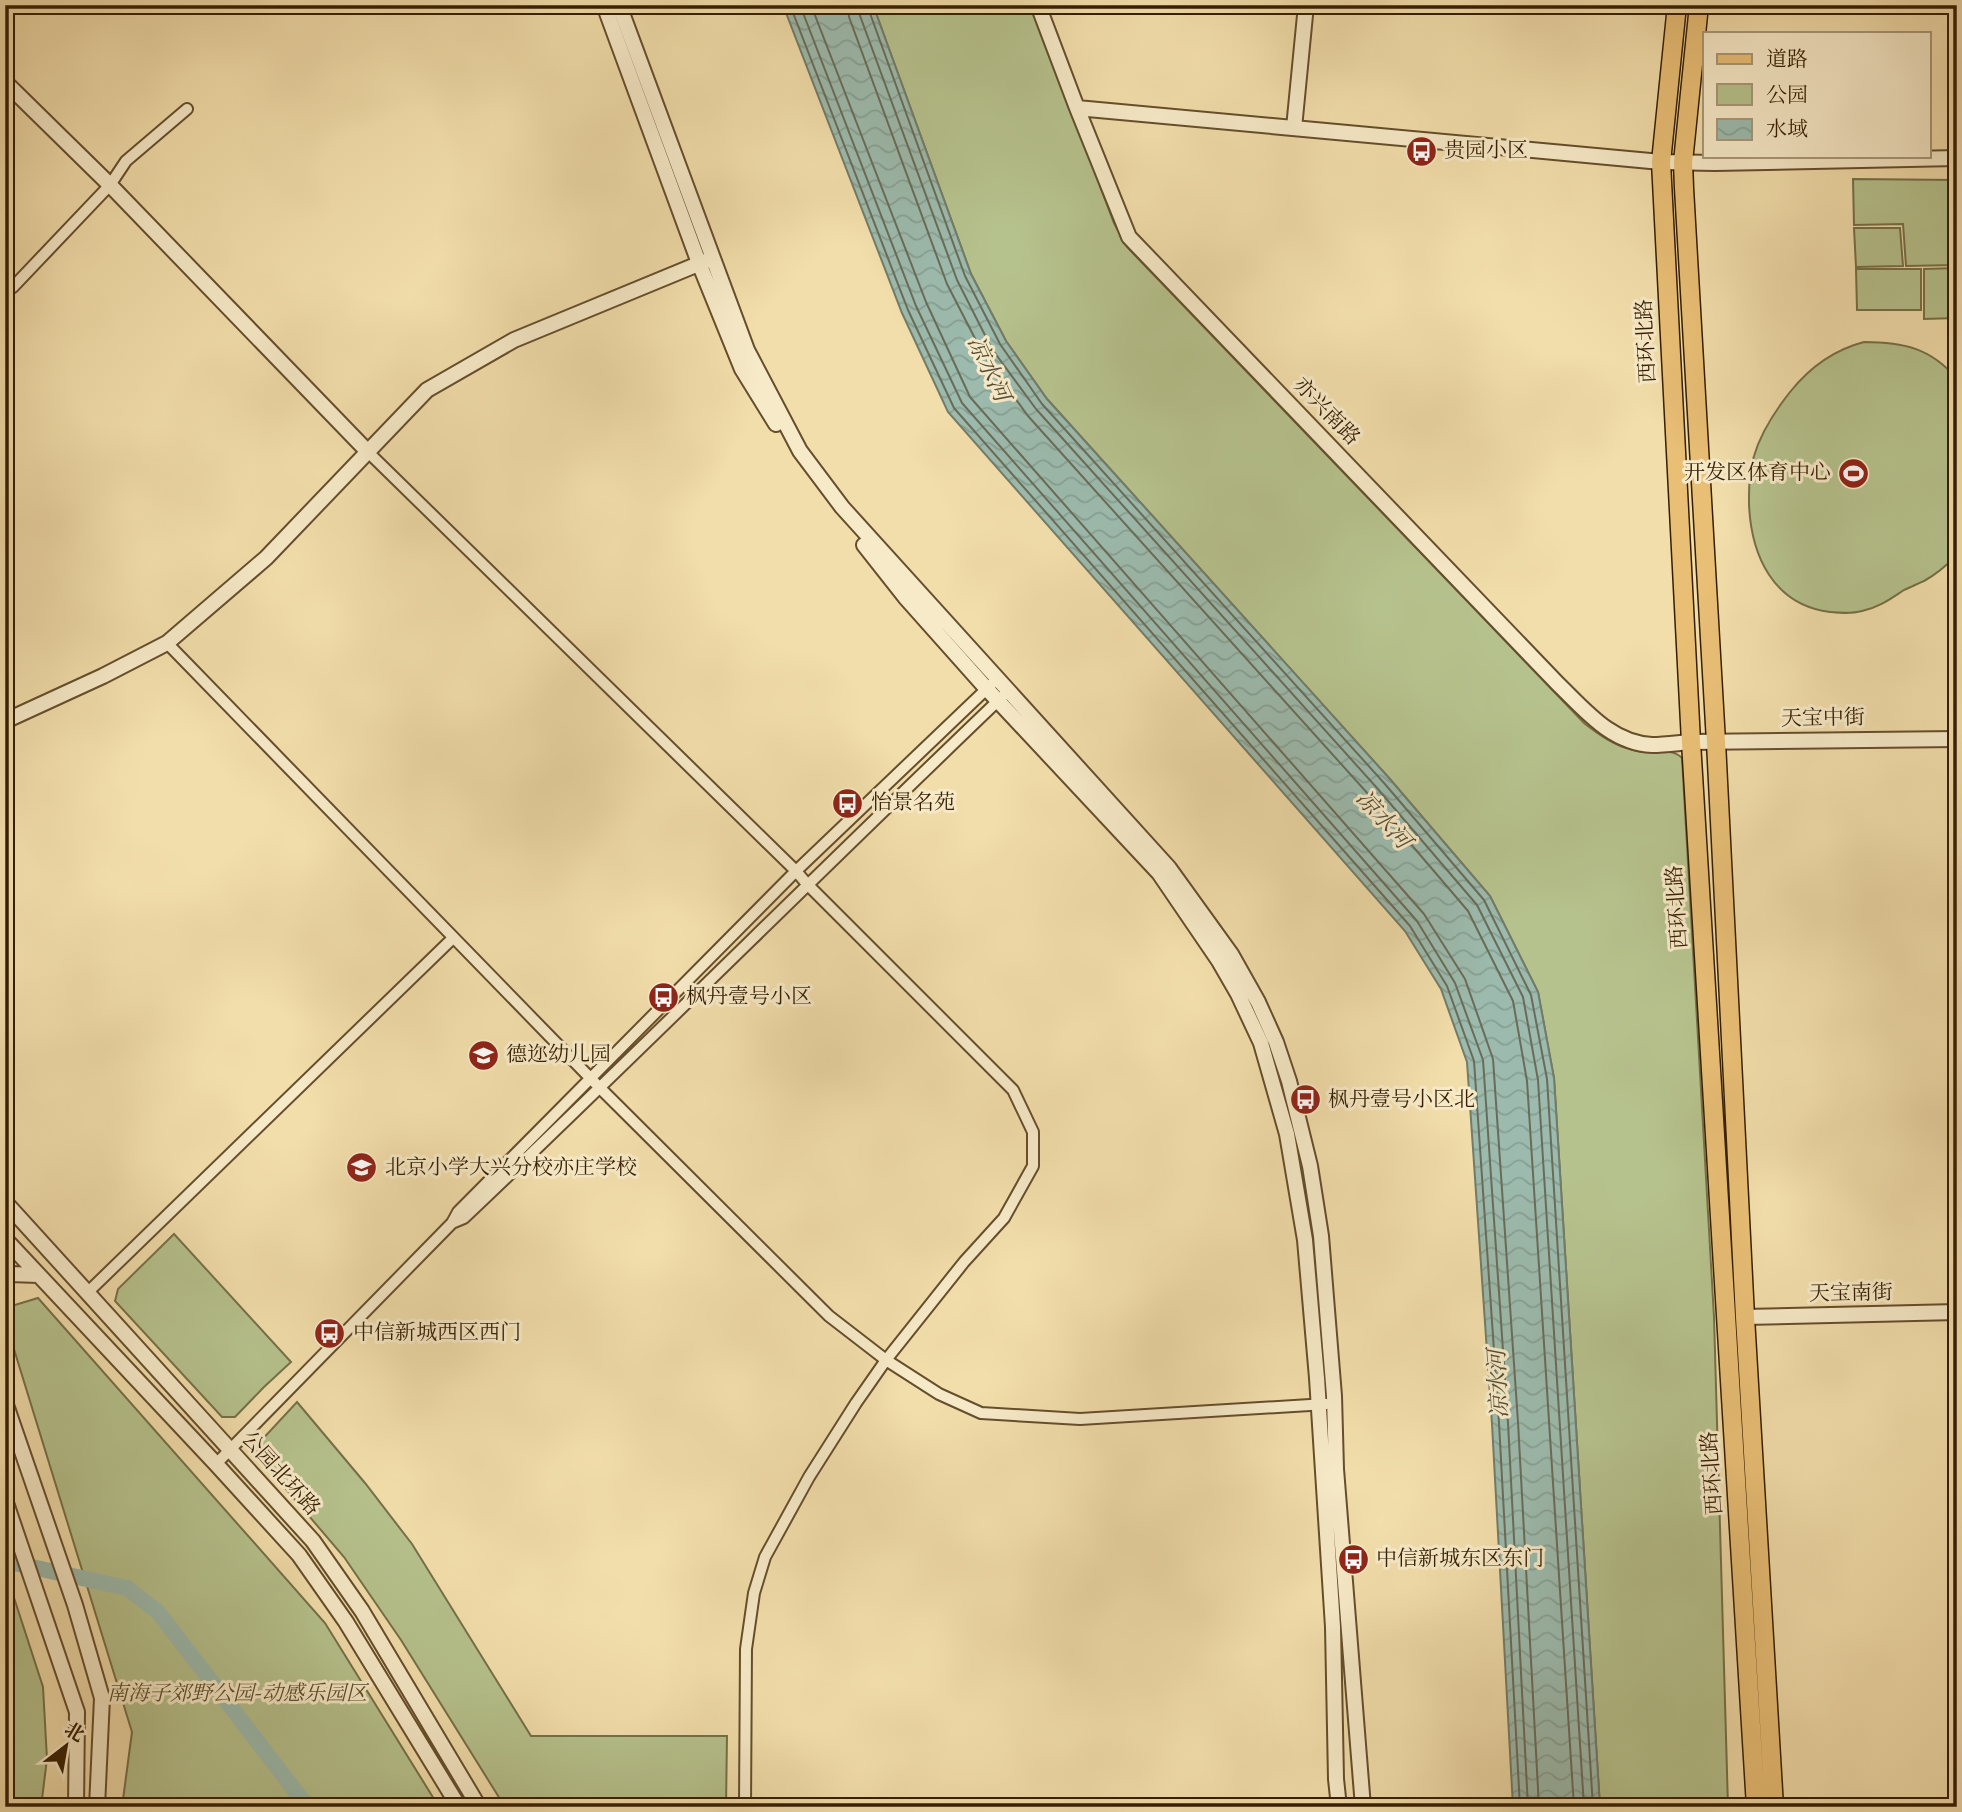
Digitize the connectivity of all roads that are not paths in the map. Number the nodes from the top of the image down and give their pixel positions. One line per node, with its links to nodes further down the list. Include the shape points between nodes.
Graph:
1 (604, 5): 15 (street)
2 (619, 5): 15 (street)
3 (1038, 5): 8 (street, 亦兴南路)
4 (1306, 5): 10 (street)
5 (1677, 5): 12 (main road, 西环北路)
6 (1699, 5): 13 (main road, 西环北路)
7 (5, 82): 14 (street)
8 (1077, 108): 10 (street); 23 (street, 亦兴南路, via 1129,237 1558,684 1603,728 1627,740 1651,745)
9 (187, 109): 14 (street, via 126,161)
10 (1294, 128): 12 (street)
11 (1957, 158): 13 (street)
12 (1661, 162): 13 (street); 23 (main road, 西环北路)
13 (1683, 162): 24 (main road, 西环北路)
14 (110, 185): 16 (street); 17 (street)
15 (706, 260): 17 (street, via 514,340 427,390); 19 (street, via 800,451)
16 (5, 292)
17 (369, 453): 18 (street, via 266,558); 25 (street)
18 (167, 643): 21 (street); 27 (street)
19 (991, 684): 20 (street); 25 (street)
20 (1003, 695): 26 (street); 40 (street, via 1159,873 1219,961 1261,1043 1297,1188); 41 (street, via 1169,868 1231,954 1258,1002 1289,1081 1310,1166 1321,1236)
21 (5, 721)
22 (1957, 739): 24 (street, 天宝中街)
23 (1691, 742): 24 (street, 天宝中街); 52 (main road, 西环北路)
24 (1716, 742): 37 (main road, 西环北路)
25 (796, 870): 26 (street); 28 (street)
26 (807, 884): 29 (street); 38 (street, via 1013,1090 1033,1132 1033,1167 1004,1218)
27 (453, 938): 28 (street); 35 (street)
28 (591, 1079): 29 (street); 31 (street)
29 (600, 1088): 31 (street, via 464,1219); 38 (street, via 829,1316)
30 (5, 1202): 35 (street, 公园北环路)
31 (452, 1223): 42 (street)
32 (5, 1239): 33 (street, 公园北环路)
33 (38, 1275): 34 (street); 43 (street, 公园北环路)
34 (5, 1277)
35 (87, 1293): 42 (street, 公园北环路)
36 (1957, 1312): 37 (street, 天宝南街)
37 (1745, 1317): 53 (main road, 西环北路)
38 (886, 1360): 40 (street, via 939,1394 981,1413 1080,1419); 49 (street, via 809,1477 765,1557 754,1593 746,1650)
39 (5, 1402): 48 (street, via 102,1698)
40 (1318, 1404): 41 (street); 50 (street)
41 (1334, 1404): 51 (street)
42 (230, 1450): 43 (street); 46 (street, 公园北环路, via 313,1541 362,1611)
43 (216, 1464): 45 (street, 公园北环路, via 299,1555 346,1622)
44 (5, 1500): 47 (street, via 77,1712)
45 (457, 1803)
46 (477, 1803)
47 (76, 1807)
48 (97, 1807)
49 (745, 1807)
50 (1339, 1807)
51 (1363, 1807)
52 (1756, 1807)
53 (1774, 1807)

